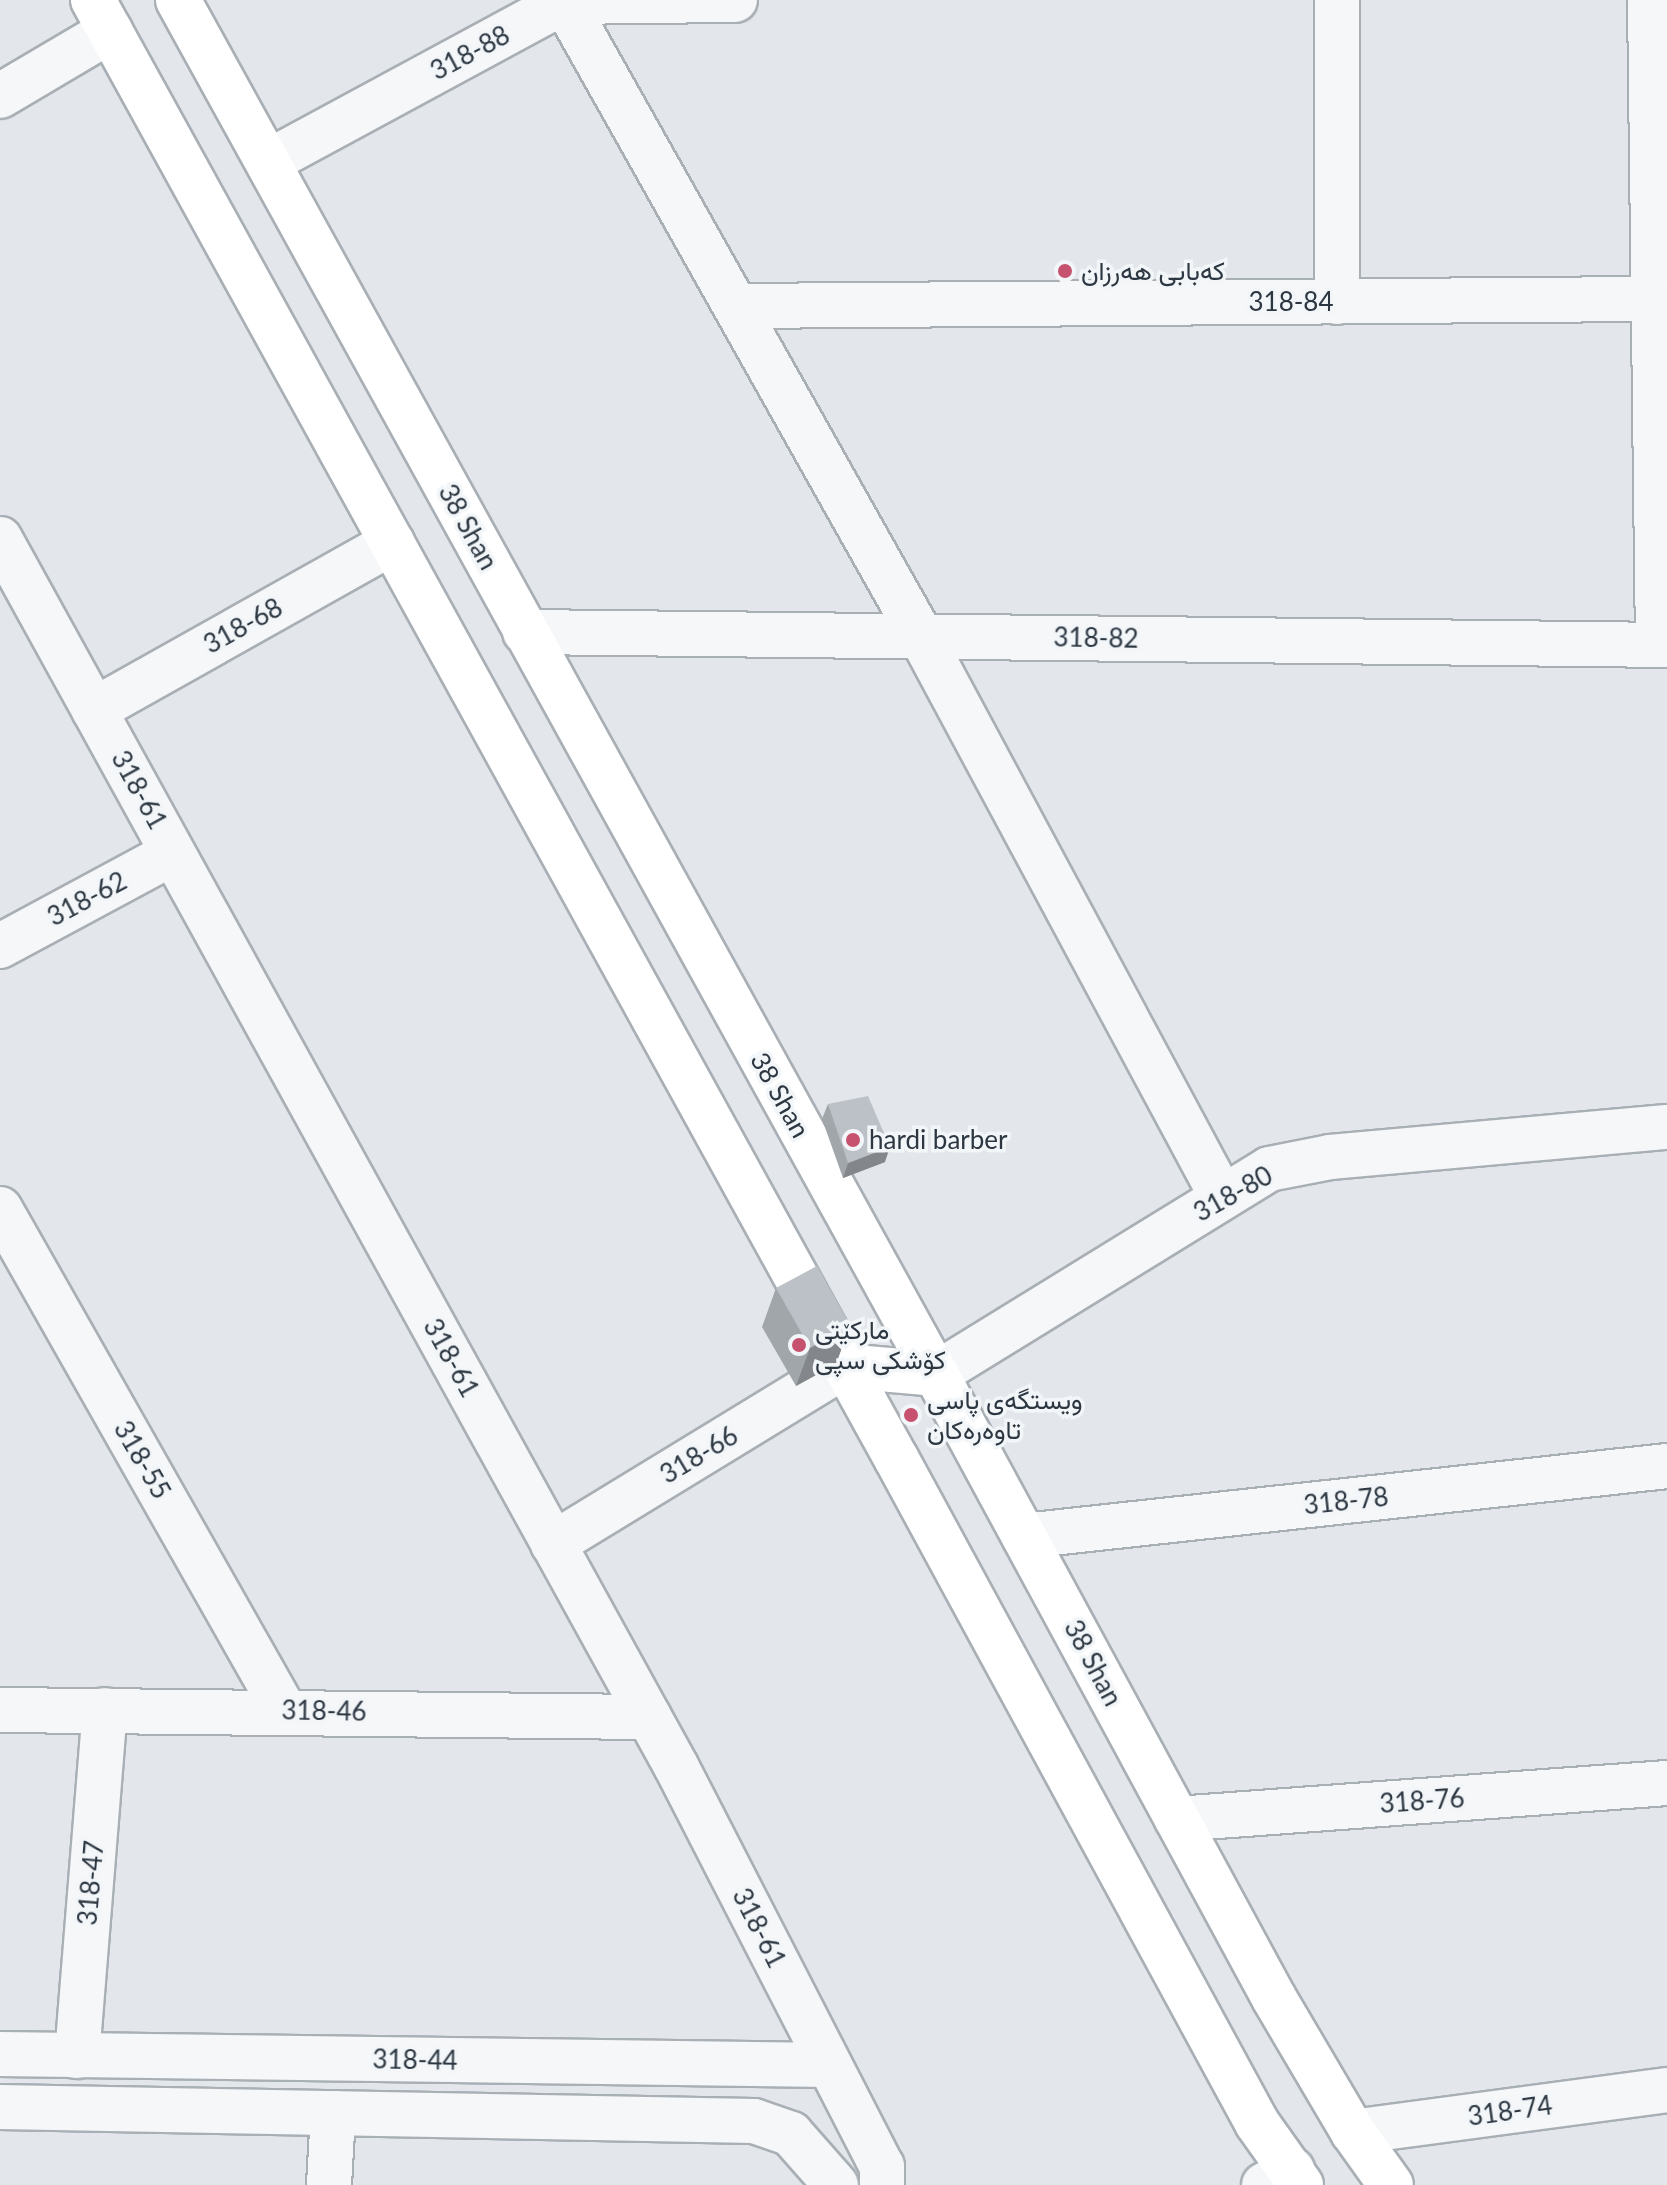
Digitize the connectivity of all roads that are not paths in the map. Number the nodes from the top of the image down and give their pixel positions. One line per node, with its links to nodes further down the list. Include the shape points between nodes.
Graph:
1 (178, 0): 9 (street, 38 Shan)
2 (735, 0): 5 (street, 318-88)
3 (1337, 0): 11 (street)
4 (1650, 0): 7 (street)
5 (563, 1): 9 (street, 318-88); 12 (street)
6 (102, 15): 8 (street); 15 (street)
7 (1659, 51): 10 (street)
8 (0, 96)
9 (268, 162): 16 (street, 38 Shan)
10 (1654, 299): 11 (street, 318-84); 13 (street)
11 (1337, 302): 12 (street, 318-84)
12 (736, 306): 17 (street)
13 (1661, 378): 18 (street)
14 (0, 539): 19 (street, 318-61)
15 (392, 543): 19 (street, 318-68); 25 (street)
16 (525, 632): 17 (street, 318-82); 26 (street, 38 Shan)
17 (921, 636): 18 (street, 318-82); 23 (street)
18 (1663, 645)
19 (94, 710): 20 (street, 318-61)
20 (173, 853): 21 (street, 318-62); 29 (street, 318-61)
21 (0, 946)
22 (1667, 1127): 23 (street, 318-80, via 1330,1157 1269,1169)
23 (1222, 1197): 26 (street, 318-80)
24 (0, 1209): 32 (street, 318-55)
25 (845, 1366): 26 (street); 29 (street, 318-66); 43 (street)
26 (936, 1374): 28 (street, 38 Shan)
27 (1667, 1466): 28 (street, 318-78)
28 (1024, 1536): 35 (street, 38 Shan)
29 (553, 1544): 33 (street, 318-61)
30 (0, 1710): 31 (street, 318-46)
31 (105, 1710): 32 (street, 318-46); 37 (street, 318-47)
32 (284, 1710): 33 (street, 318-46)
33 (649, 1717): 38 (street, 318-61)
34 (1667, 1783): 35 (street, 318-76)
35 (1177, 1819): 42 (street, 38 Shan)
36 (0, 2054): 37 (street, 318-44)
37 (77, 2056): 38 (street, 318-44)
38 (829, 2065): 46 (street, 318-61, via 882,2166)
39 (1667, 2090): 42 (street, 318-74)
40 (0, 2107): 41 (street)
41 (333, 2113): 44 (street); 45 (street, via 754,2121 791,2134)
42 (1353, 2132): 47 (street, 38 Shan)
43 (1286, 2180)
44 (329, 2185)
45 (836, 2185)
46 (882, 2185)
47 (1391, 2185)

